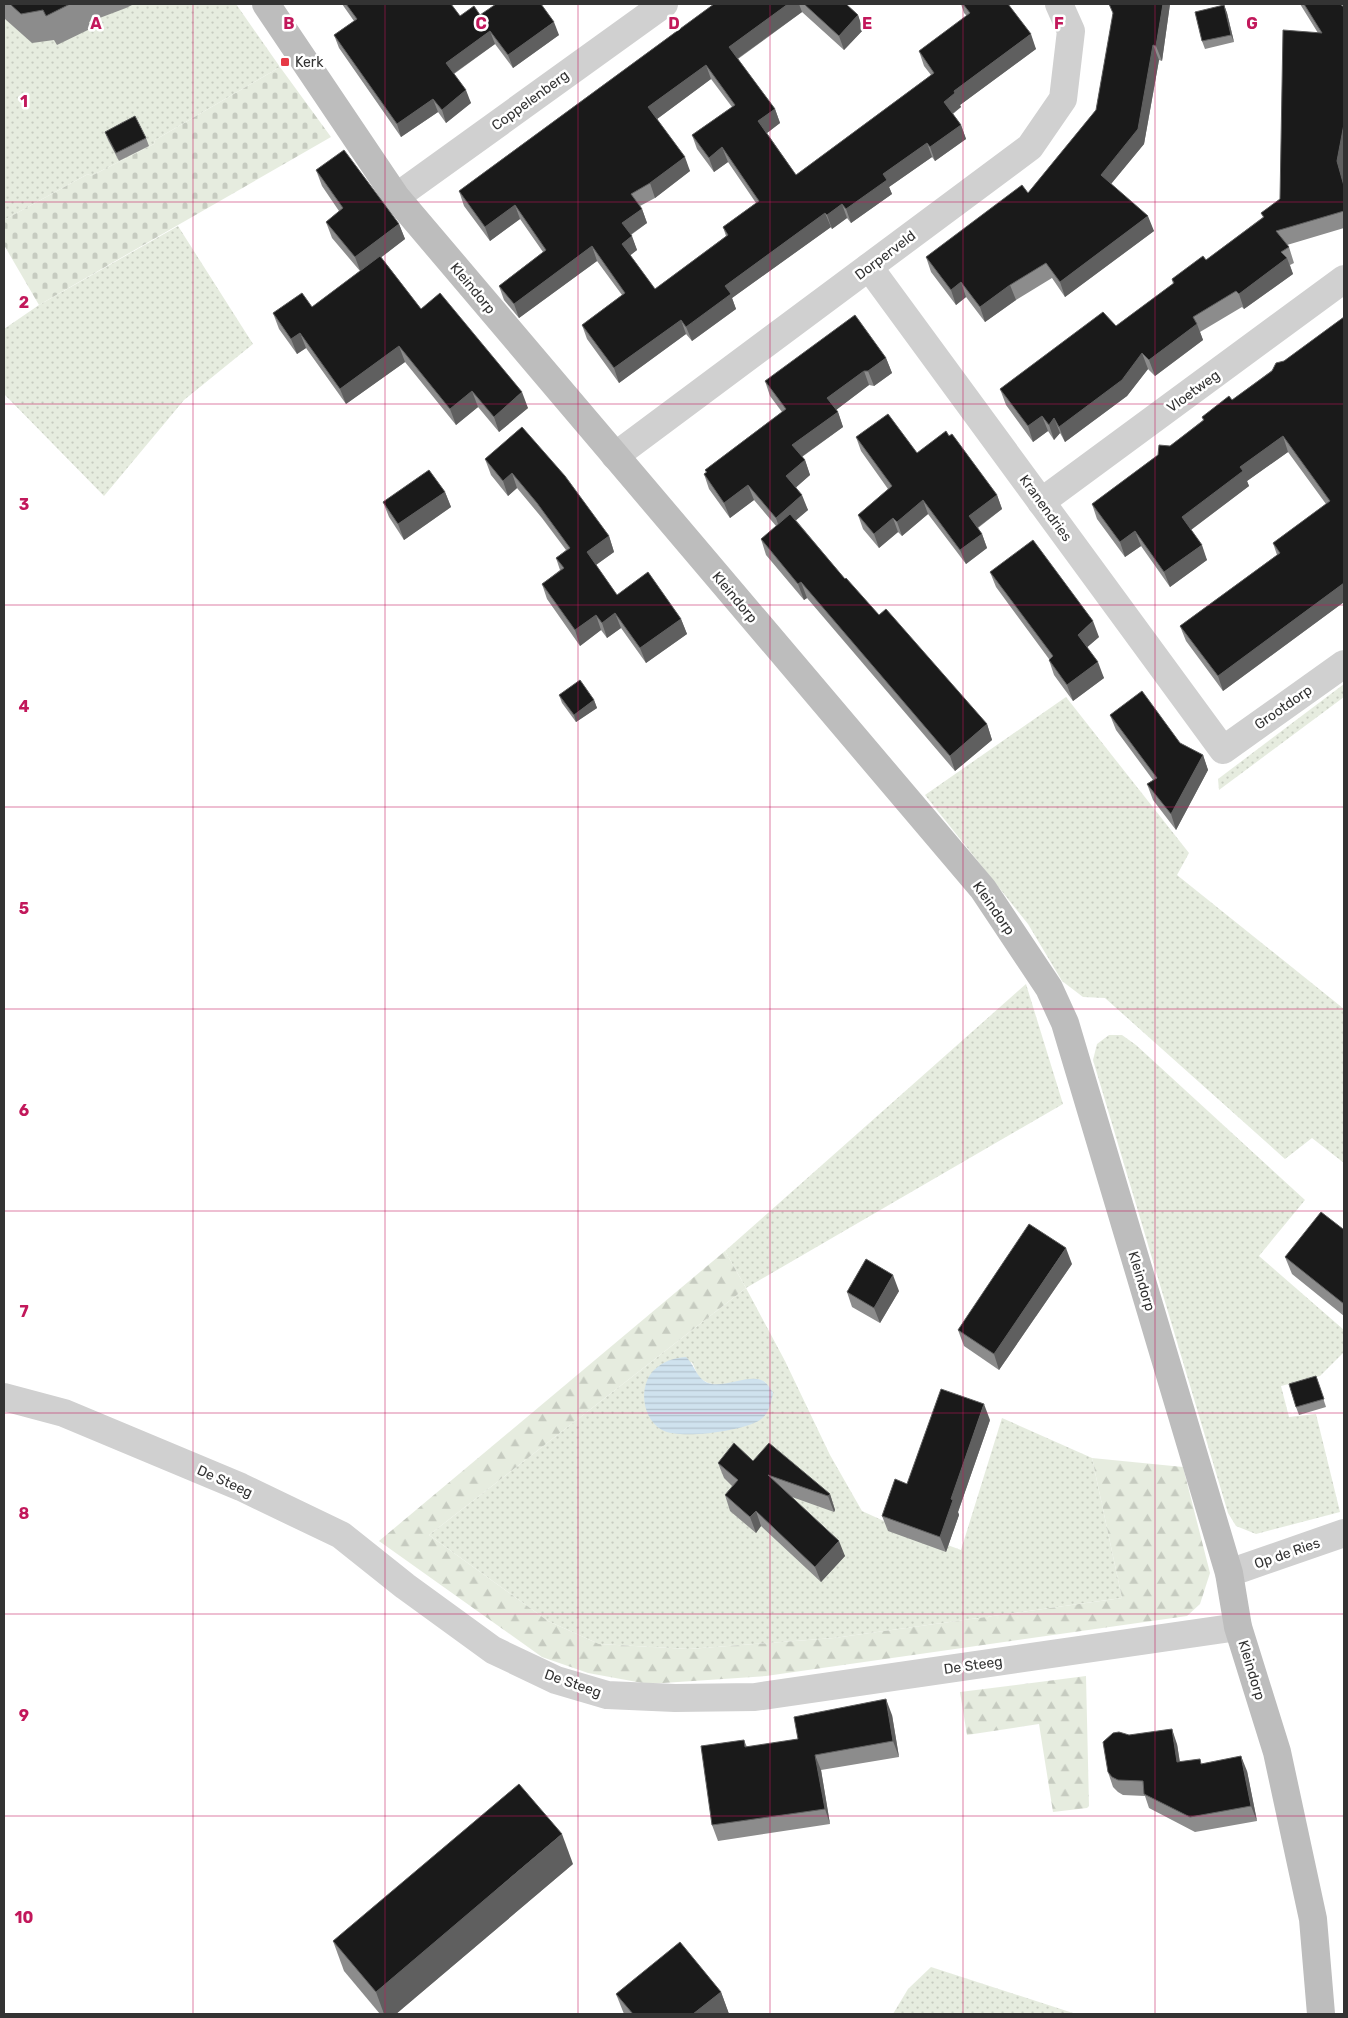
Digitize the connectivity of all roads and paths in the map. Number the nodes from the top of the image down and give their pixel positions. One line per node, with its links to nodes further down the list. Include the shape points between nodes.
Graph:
1 (266, 4): 4 (street, Kleindorp)
2 (664, 4): 4 (street, Coppelenberg)
3 (1059, 4): 5 (street, Dorperveld, via 1071,31 1063,99 1030,147)
4 (396, 197): 7 (street, Kleindorp)
5 (869, 267): 7 (street, Dorperveld); 8 (street, Kranendries)
6 (1344, 279): 8 (street, Vloetweg)
7 (615, 456): 13 (street, Kleindorp, via 983,889 1049,988 1065,1023)
8 (1041, 502): 10 (street, Kranendries)
9 (1344, 664): 10 (street, Grootdorp)
10 (1223, 750)
11 (4, 1397): 14 (street, De Steeg, via 64,1413 241,1487 341,1535 404,1586 494,1650 556,1680 607,1695 755,1697)
12 (1344, 1533): 13 (street, Op de Ries)
13 (1229, 1573): 14 (street, Kleindorp)
14 (1238, 1627): 15 (street, Kleindorp, via 1277,1752 1313,1919)
15 (1322, 2014)

